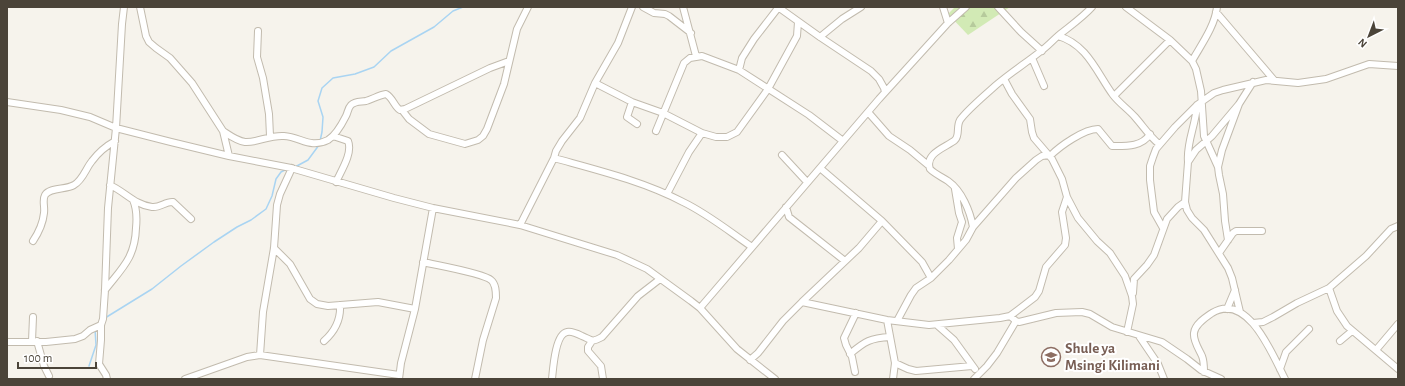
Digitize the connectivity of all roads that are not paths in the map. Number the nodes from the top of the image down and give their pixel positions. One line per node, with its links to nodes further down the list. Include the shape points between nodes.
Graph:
1 (124, 7): 45 (street)
2 (140, 7): 46 (street, via 149,42 170,58 192,83)
3 (528, 7): 25 (street, via 517,28)
4 (632, 7): 31 (street, via 618,43)
5 (643, 7): 18 (street, via 654,13 669,16)
6 (683, 7): 18 (street)
7 (778, 7): 15 (street); 28 (street, via 750,45 742,58)
8 (861, 7): 20 (street)
9 (943, 7): 16 (street)
10 (966, 7): 16 (street)
11 (998, 7): 22 (street)
12 (1092, 7): 19 (street)
13 (1126, 7): 21 (street)
14 (1217, 10): 26 (street); 30 (street)
15 (798, 22): 20 (street); 34 (street, via 797,36)
16 (948, 23): 35 (street)
17 (258, 30): 50 (street, via 257,57 269,114)
18 (691, 33): 23 (street)
19 (1058, 36): 22 (street); 36 (street, via 1067,38 1086,55)
20 (820, 37): 35 (street, via 871,71 879,79)
21 (1170, 40): 26 (street); 36 (street)
22 (1042, 51): 24 (street)
23 (696, 56): 28 (street); 43 (street, via 684,63)
24 (1032, 58): 29 (street); 33 (street)
25 (509, 61): 41 (street); 41 (street, via 495,109 487,129 478,140 465,144 428,134)
26 (1192, 61): 39 (street, via 1196,69)
27 (1398, 66): 30 (street, via 1369,64 1326,79 1298,83)
28 (739, 70): 34 (street)
29 (1004, 79): 57 (street, via 1030,119 1034,138); 61 (street, via 961,118 956,139 936,152)
30 (1274, 80): 32 (street)
31 (595, 82): 38 (street); 59 (street, via 580,118 562,140)
32 (1253, 82): 39 (street, via 1214,93); 40 (street)
33 (1044, 86)
34 (768, 89): 48 (street, via 735,134 721,137); 53 (street)
35 (885, 92): 42 (street)
36 (1114, 96): 49 (street)
37 (7, 102): 45 (street, via 61,110)
38 (632, 102): 43 (street); 44 (street, via 627,118)
39 (1200, 104): 54 (street); 55 (street); 60 (street, via 1187,154)
40 (1239, 104): 54 (street); 62 (street)
41 (402, 110): 51 (street, via 386,94 354,102)
42 (868, 112): 53 (street); 61 (street, via 889,136)
43 (663, 114): 47 (street); 48 (street)
44 (637, 124)
45 (116, 128): 52 (street); 58 (street)
46 (223, 131): 50 (street, via 245,142); 58 (street)
47 (656, 131)
48 (702, 133): 69 (street)
49 (1150, 134): 55 (street); 57 (street, via 1146,140 1135,145 1112,146 1098,129 1094,129 1072,138)
50 (270, 136): 51 (street, via 288,136 314,144)
51 (333, 136): 65 (street, via 348,141 350,146)
52 (115, 141): 67 (street); 83 (street, via 92,160 81,179 74,185 46,194 40,230)
53 (842, 141): 63 (street)
54 (1206, 142): 60 (street, via 1196,150); 62 (street)
55 (1160, 144): 80 (street, via 1150,166 1150,180 1154,212)
56 (782, 155): 66 (street)
57 (1049, 155): 70 (street, via 1062,179); 79 (street, via 1036,160 1016,178)
58 (229, 156): 64 (street)
59 (554, 158): 69 (street, via 610,173); 77 (street)
60 (1188, 162): 72 (street)
61 (928, 165): 68 (street)
62 (1218, 167): 82 (street)
63 (820, 168): 66 (street); 76 (street)
64 (294, 169): 65 (street); 85 (street, via 277,205)
65 (336, 182): 74 (street)
66 (807, 182): 73 (street)
67 (110, 185): 71 (street); 93 (street)
68 (955, 188): 79 (street, via 970,214); 86 (street, via 962,222 957,238)
69 (667, 194): 84 (street, via 684,202)
70 (1066, 197): 95 (street, via 1078,218 1118,263); 103 (street, via 1062,212 1065,245 1046,267 1035,297)
71 (133, 200): 75 (street, via 153,207 173,202); 93 (street, via 137,217 135,244 127,263)
72 (1185, 202): 80 (street, via 1172,213); 87 (street, via 1192,218 1204,230)
73 (786, 207): 84 (street); 88 (street, via 788,215 795,222)
74 (433, 208): 77 (street); 89 (street)
75 (191, 219)
76 (882, 221): 88 (street); 91 (street, via 922,262)
77 (520, 225): 90 (street, via 617,255)
78 (1398, 226): 92 (street, via 1391,229 1366,256)
79 (973, 227): 86 (street)
80 (1163, 228): 95 (street, via 1154,255 1134,279)
81 (1262, 231): 82 (street, via 1236,231)
82 (1228, 240): 87 (street)
83 (33, 241)
84 (752, 247): 98 (street)
85 (274, 248): 97 (street, via 293,269 310,299 324,306); 124 (street, via 264,302)
86 (958, 249): 91 (street)
87 (1218, 253): 94 (street, via 1228,268)
88 (845, 261): 96 (street)
89 (423, 262): 99 (street); 138 (street, via 492,281 496,298 483,340)
90 (660, 278): 98 (street); 118 (street, via 638,296 607,333)
91 (931, 278): 106 (street, via 916,288)
92 (1329, 288): 108 (street, via 1264,322); 113 (street, via 1342,321)
93 (105, 290): 110 (street)
94 (1235, 290): 100 (street); 101 (street)
95 (1132, 296): 114 (street, via 1133,309)
96 (802, 302): 102 (street); 125 (street)
97 (340, 305): 99 (street, via 378,302); 121 (street, via 339,318)
98 (700, 308): 125 (street)
99 (414, 309): 134 (street, via 400,363)
100 (1227, 309): 101 (street); 130 (street, via 1213,312 1200,322 1194,332 1202,357)
101 (1240, 312): 108 (street)
102 (856, 313): 105 (street); 123 (street, via 844,338)
103 (1010, 316): 107 (street); 111 (street)
104 (33, 317): 117 (street)
105 (888, 320): 106 (street); 116 (street)
106 (897, 321): 111 (street)
107 (1016, 321): 114 (street, via 1056,313 1082,312 1090,314 1106,325); 132 (street, via 997,353)
108 (1253, 323): 128 (street)
109 (1398, 324): 122 (street)
110 (101, 325): 117 (street, via 79,338); 136 (street, via 99,364)
111 (938, 325): 127 (street, via 954,340)
112 (1309, 329): 128 (street, via 1286,352)
113 (1352, 331): 119 (street); 122 (street)
114 (1127, 332): 115 (street)
115 (1139, 336): 130 (street, via 1162,342); 143 (street, via 1158,364)
116 (890, 337): 123 (street, via 874,338); 126 (street)
117 (35, 341): 120 (street); 133 (street)
118 (592, 341): 139 (street, via 578,334 563,334 555,356); 140 (street, via 588,351 601,366)
119 (1340, 341)
120 (7, 342)
121 (324, 342)
122 (1376, 350): 129 (street)
123 (850, 354): 131 (street)
124 (260, 355): 134 (street); 137 (street, via 247,357)
125 (750, 360): 135 (street)
126 (895, 363): 127 (street, via 916,371); 141 (street)
127 (972, 366): 132 (street)
128 (1280, 369): 146 (street)
129 (1398, 369)
130 (1203, 371): 144 (street); 145 (street)
131 (855, 372)
132 (978, 374): 142 (street)
133 (49, 376)
134 (399, 377)
135 (771, 378)
136 (107, 379)
137 (185, 379)
138 (475, 379)
139 (552, 379)
140 (603, 379)
141 (893, 379)
142 (974, 379)
143 (1164, 379)
144 (1202, 379)
145 (1221, 379)
146 (1285, 379)

